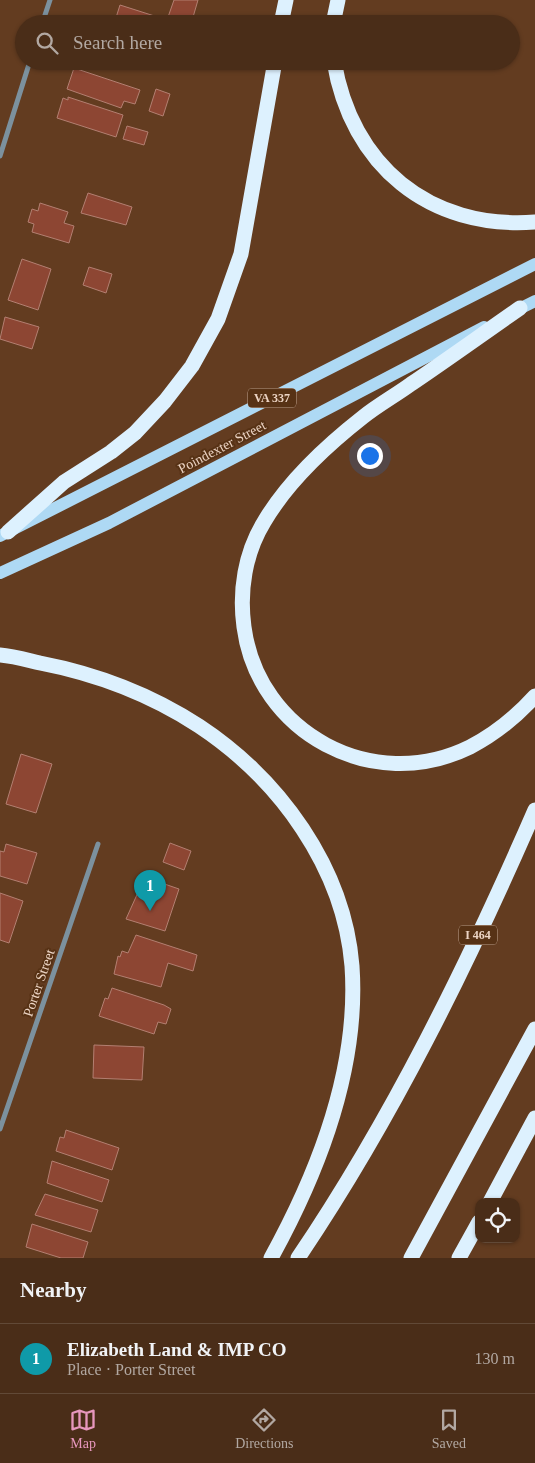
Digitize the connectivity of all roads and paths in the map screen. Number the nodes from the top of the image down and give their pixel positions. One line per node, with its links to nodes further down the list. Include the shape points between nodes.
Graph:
1 (50, 0): 4 (street)
2 (286, 0): 5 (highway)
3 (338, 0): 6 (highway)
4 (45, 15)
5 (283, 15)
6 (335, 15)
7 (27, 70): 10 (street)
8 (273, 70): 15 (highway, via 240,254 218,319 192,366 135,433 64,482)
9 (336, 70): 11 (highway, via 352,123 380,164 395,179 419,197 459,216 510,224)
10 (0, 156)
11 (535, 222)
12 (535, 264): 15 (main road, Poindexter Street / VA 337)
13 (535, 301): 14 (main road, Poindexter Street / VA 337)
14 (520, 308): 16 (main road, Poindexter Street / VA 337, via 109,523); 18 (highway, via 364,416 283,493 263,524 248,562 242,611 246,642 266,692 298,727 341,752 372,761 405,763 448,755 469,747 500,729)
15 (3, 534)
16 (0, 574)
17 (0, 655): 26 (highway, via 67,668 112,682 172,708 221,741 261,776 294,814 324,867 345,928 352,965 352,1014 346,1062 326,1136 288,1228)
18 (535, 696)
19 (535, 810): 27 (highway, I 464, via 463,966 410,1068 344,1189)
20 (98, 844): 23 (street, Porter Street)
21 (535, 1030): 28 (highway)
22 (535, 1118): 24 (highway)
23 (0, 1129)
24 (492, 1198)
25 (475, 1229): 29 (highway)
26 (271, 1258)
27 (298, 1258)
28 (411, 1258)
29 (459, 1258)

